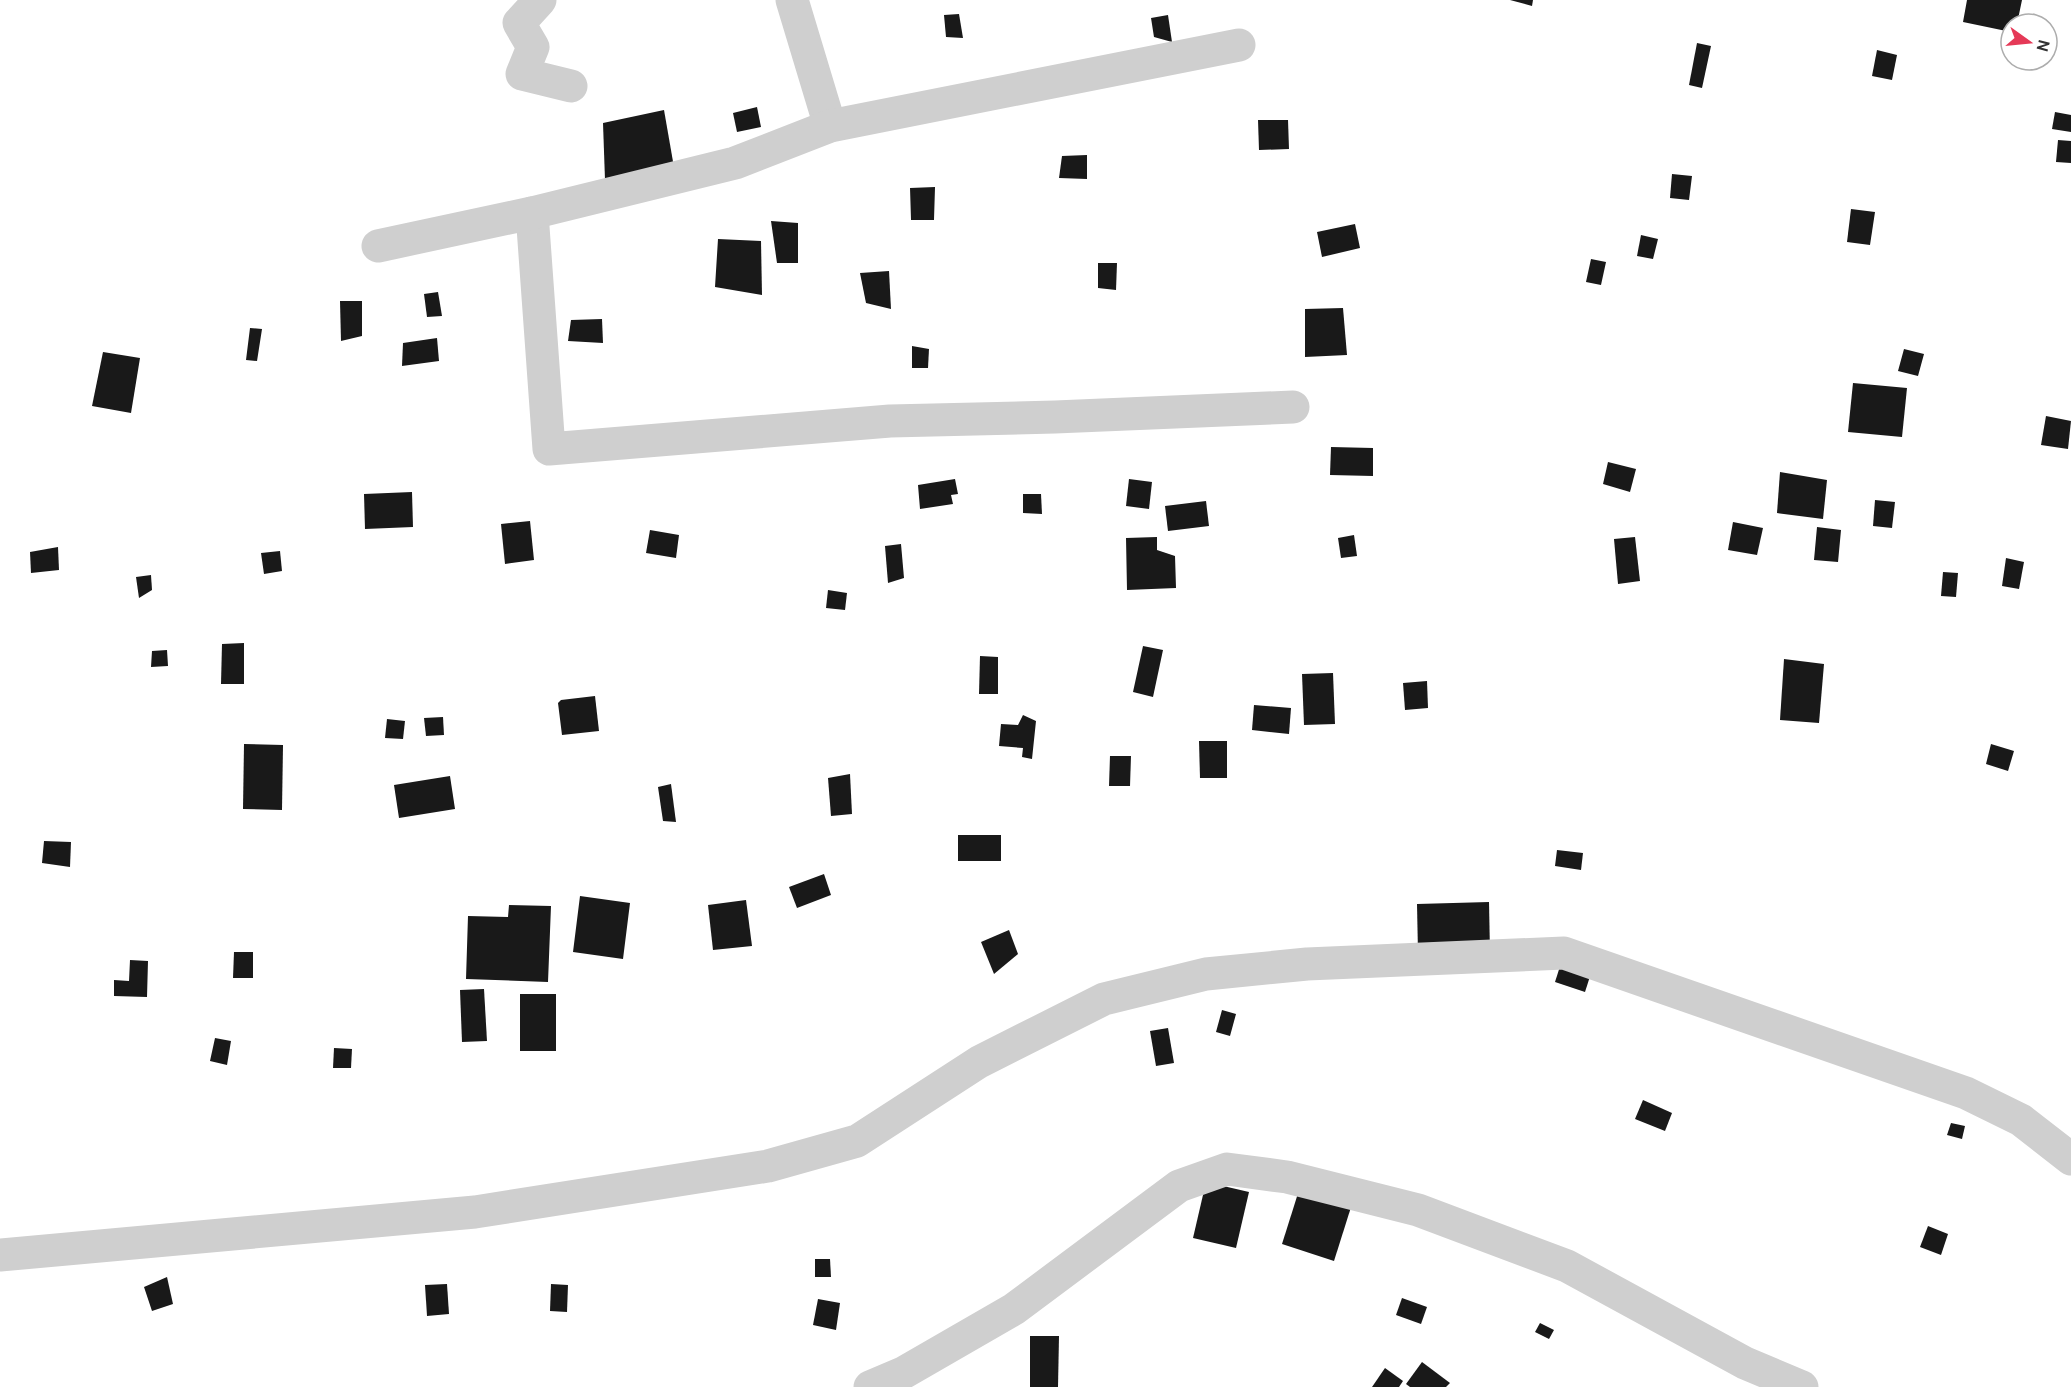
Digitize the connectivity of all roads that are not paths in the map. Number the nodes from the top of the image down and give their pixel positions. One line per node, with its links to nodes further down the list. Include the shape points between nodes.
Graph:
1 (540, 0): 4 (street, via 519,23 533,47 522,74)
2 (792, 0): 5 (street)
3 (1239, 45): 5 (street)
4 (571, 87)
5 (830, 126): 6 (street, via 735,163)
6 (532, 213): 7 (street); 8 (street, via 549,449 890,421)
7 (378, 246)
8 (1293, 407)
9 (2071, 1159): 10 (street, via 2021,1120 1966,1093 1564,953 1307,964 1206,974 1104,999 979,1062 857,1141 768,1166 475,1212)
10 (0, 1255)
11 (870, 1387): 12 (street, via 903,1373 1014,1309 1179,1186 1227,1169 1287,1177 1418,1210 1567,1266 1745,1363)
12 (1802, 1387)

